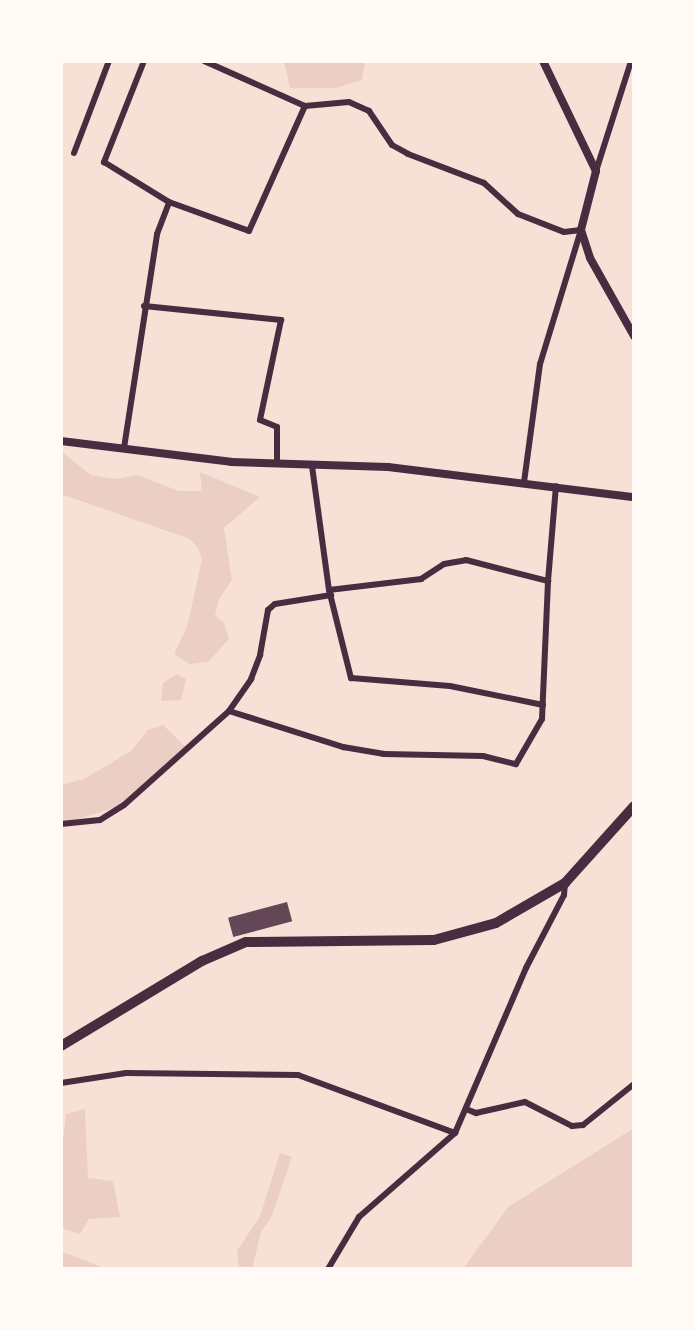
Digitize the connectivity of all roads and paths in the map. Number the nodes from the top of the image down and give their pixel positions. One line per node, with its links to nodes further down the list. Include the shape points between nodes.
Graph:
1 (109, 61): 7 (street)
2 (144, 61): 9 (street, via 104,162)
3 (204, 61): 6 (street)
4 (543, 61): 8 (street)
5 (631, 61): 8 (street)
6 (305, 106): 9 (street, via 248,231); 10 (street, via 349,102 369,111 391,145 477,179 518,214 564,232)
7 (74, 153)
8 (596, 171): 10 (street)
9 (169, 202): 11 (street, via 157,234)
10 (581, 230): 12 (street, via 590,258); 17 (street, via 540,365)
11 (144, 306): 14 (street); 15 (street, via 281,320 260,420 277,427)
12 (634, 336)
13 (61, 441): 14 (street)
14 (124, 447): 15 (street)
15 (277, 464): 16 (street)
16 (312, 466): 17 (street, via 388,467); 21 (street)
17 (524, 482): 18 (street)
18 (556, 486): 19 (street); 20 (street)
19 (634, 497)
20 (548, 581): 21 (street, via 466,560 444,564 421,579); 22 (street)
21 (330, 592): 22 (street, via 351,678 450,686); 23 (street, via 275,604 268,610 260,655)
22 (543, 705): 23 (street, via 542,719 516,764 484,756 384,754 343,747)
23 (229, 711): 25 (street, via 124,805 100,820)
24 (634, 806): 26 (highway)
25 (61, 824)
26 (565, 883): 27 (highway, via 496,923 465,934 371,944 275,940 226,948); 30 (street, via 565,895 521,980)
27 (61, 1046)
28 (61, 1083): 31 (street, via 127,1073 298,1074)
29 (634, 1084): 30 (street, via 583,1125 572,1126 525,1101 477,1113)
30 (466, 1109): 31 (street)
31 (455, 1133): 32 (street, via 359,1217)
32 (328, 1269)

